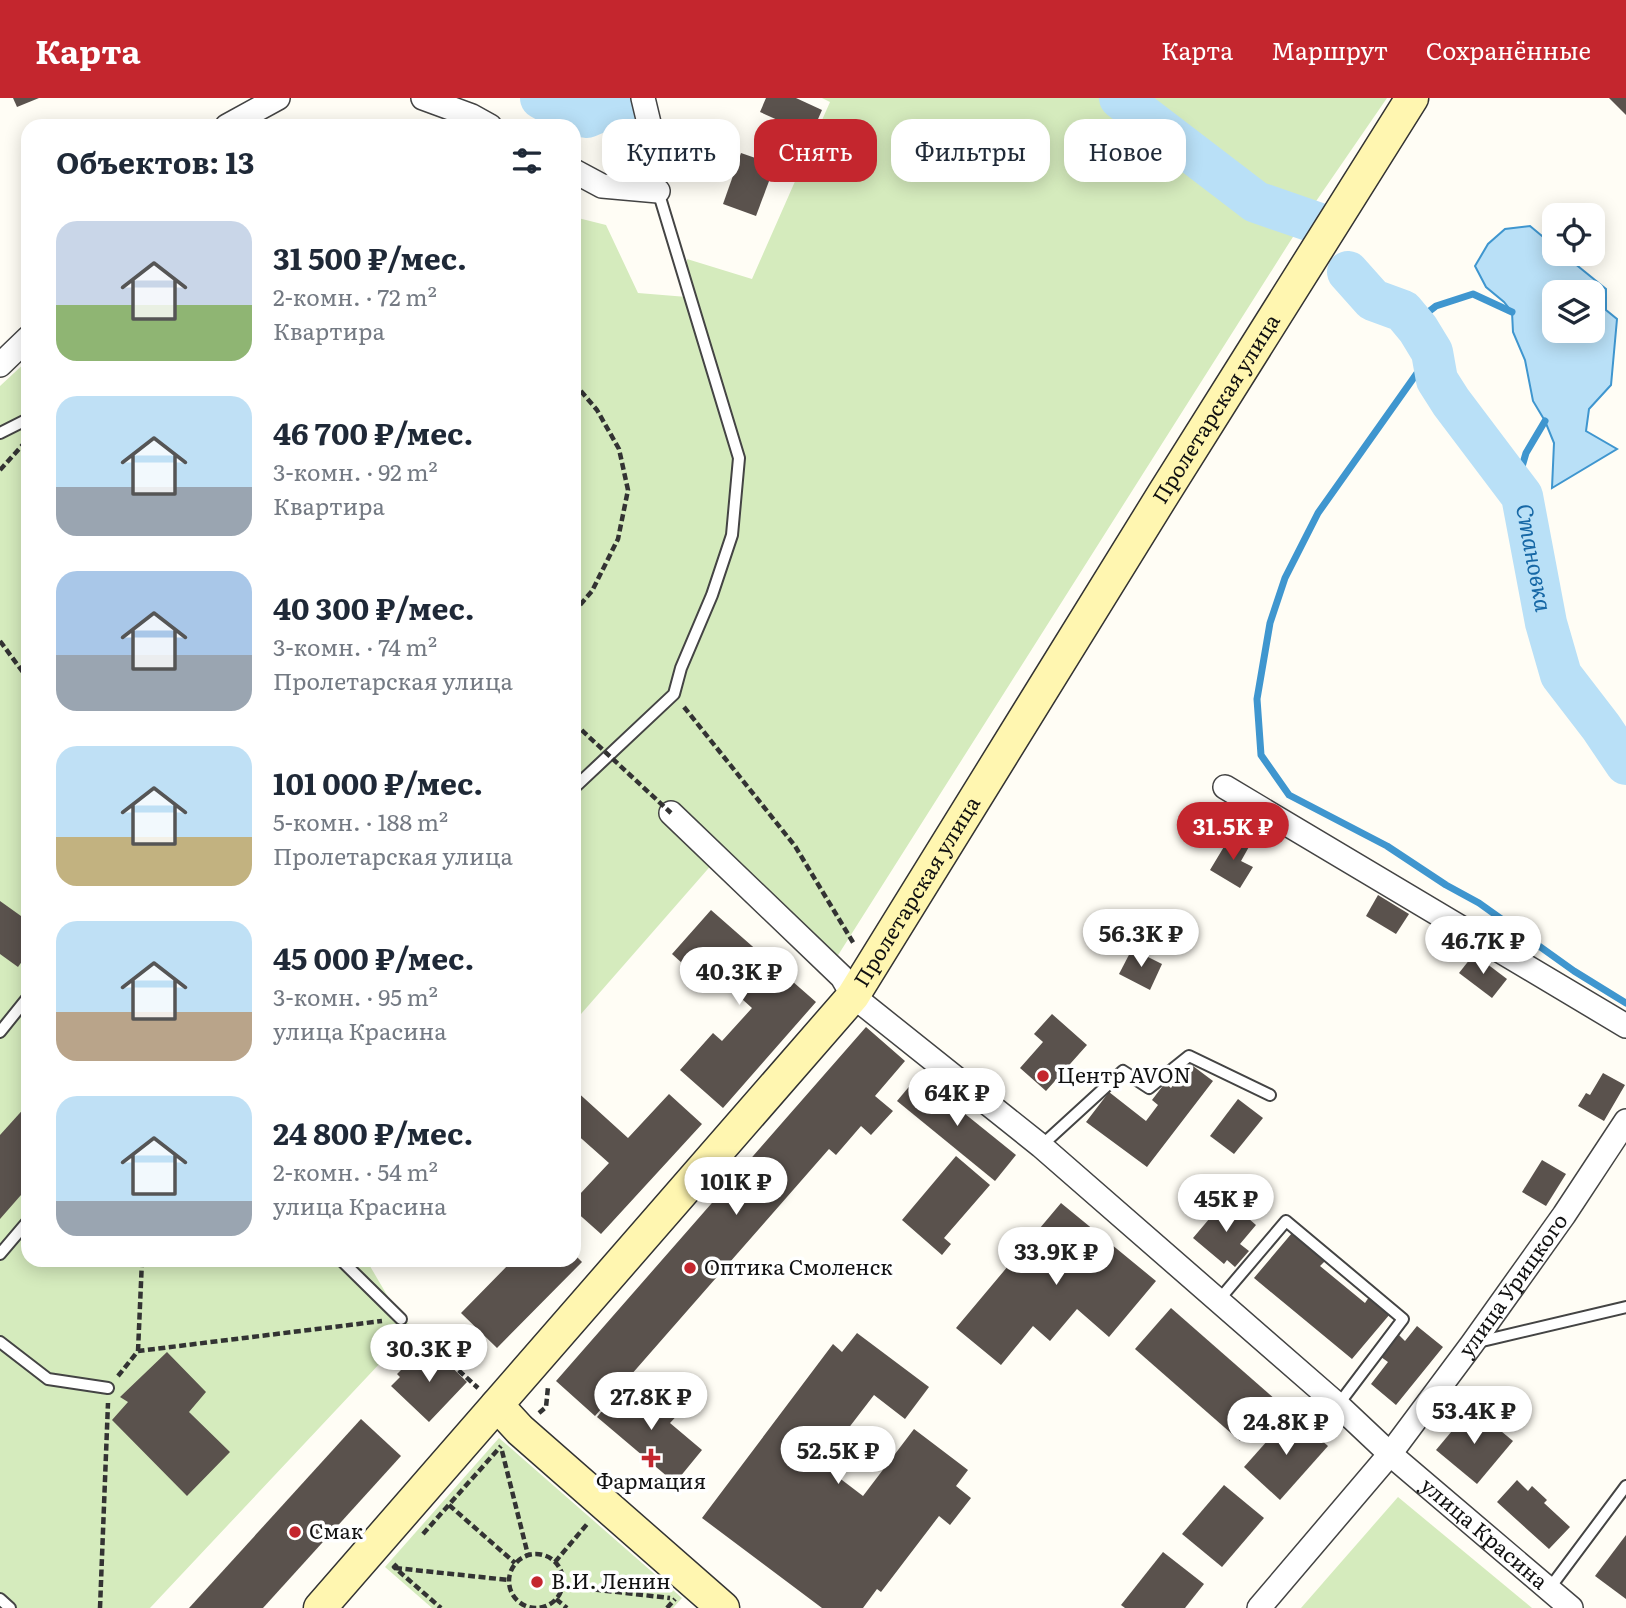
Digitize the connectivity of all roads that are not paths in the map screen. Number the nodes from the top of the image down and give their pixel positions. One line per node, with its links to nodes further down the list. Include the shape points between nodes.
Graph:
1 (278, 98): 5 (street)
2 (423, 98): 6 (street)
3 (643, 98): 7 (street)
4 (1412, 98): 18 (main road, Пролетарская улица)
5 (240, 119)
6 (477, 119)
7 (648, 119)
8 (581, 175): 10 (street, via 602,187)
9 (657, 182): 10 (lane)
10 (658, 191): 15 (lane, via 739,457 732,536 674,694)
11 (21, 345): 12 (street)
12 (0, 365)
13 (21, 422): 14 (lane)
14 (0, 433)
15 (581, 781)
16 (1226, 787): 20 (street)
17 (671, 813): 18 (street, улица Красина, via 842,977)
18 (853, 996): 24 (street, улица Красина); 34 (main road, Пролетарская улица)
19 (21, 1006): 21 (lane)
20 (1626, 1026)
21 (0, 1032)
22 (1270, 1095): 24 (lane, via 1189,1056 1149,1088 1123,1071)
23 (1626, 1121): 32 (street, улица Урицкого)
24 (1041, 1146): 28 (street, улица Красина)
25 (21, 1229): 26 (lane)
26 (0, 1254)
27 (348, 1267): 30 (lane)
28 (1218, 1301): 35 (street, улица Красина); 35 (lane, via 1286,1221 1403,1319)
29 (1626, 1307): 32 (lane)
30 (401, 1319)
31 (0, 1342): 33 (lane, via 48,1379)
32 (1472, 1344): 36 (street, улица Урицкого)
33 (108, 1388)
34 (497, 1405): 40 (main road); 42 (main road, Пролетарская улица)
35 (1338, 1405): 36 (street, улица Красина)
36 (1390, 1454): 38 (street, улица Красина); 43 (street, улица Урицкого)
37 (1626, 1486): 38 (lane)
38 (1549, 1589): 44 (street, улица Красина)
39 (0, 1599): 41 (lane)
40 (711, 1602)
41 (10, 1608)
42 (320, 1608)
43 (1259, 1608)
44 (1571, 1608)

